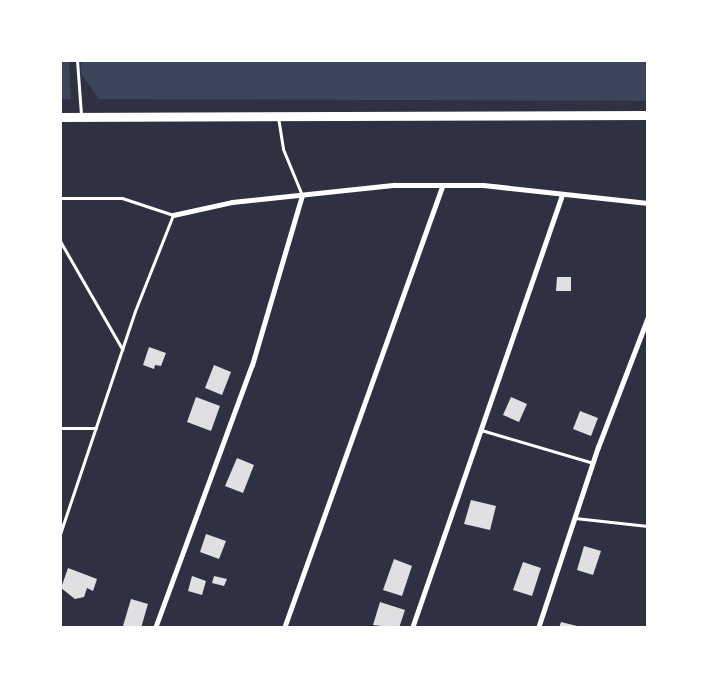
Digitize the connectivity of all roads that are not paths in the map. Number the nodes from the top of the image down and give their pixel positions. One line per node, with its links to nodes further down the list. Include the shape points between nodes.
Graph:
1 (77, 60): 5 (lane)
2 (278, 115): 3 (main road); 5 (main road); 7 (lane, via 283,149)
3 (648, 115)
4 (60, 117): 5 (main road)
5 (81, 117)
6 (442, 186): 7 (street, via 395,185); 8 (street, via 483,184); 23 (street)
7 (302, 195): 11 (street, via 232,202); 22 (street, via 252,365)
8 (562, 196): 10 (street); 17 (street)
9 (60, 198): 11 (lane, via 122,198)
10 (648, 203)
11 (172, 214): 14 (lane)
12 (60, 241): 14 (lane)
13 (648, 317): 18 (street)
14 (122, 349): 16 (lane)
15 (60, 428): 16 (lane)
16 (96, 428): 21 (lane)
17 (481, 430): 18 (lane); 24 (street)
18 (593, 463): 19 (street)
19 (575, 518): 20 (lane); 25 (street)
20 (648, 526)
21 (60, 534)
22 (154, 628)
23 (284, 628)
24 (412, 628)
25 (538, 628)

